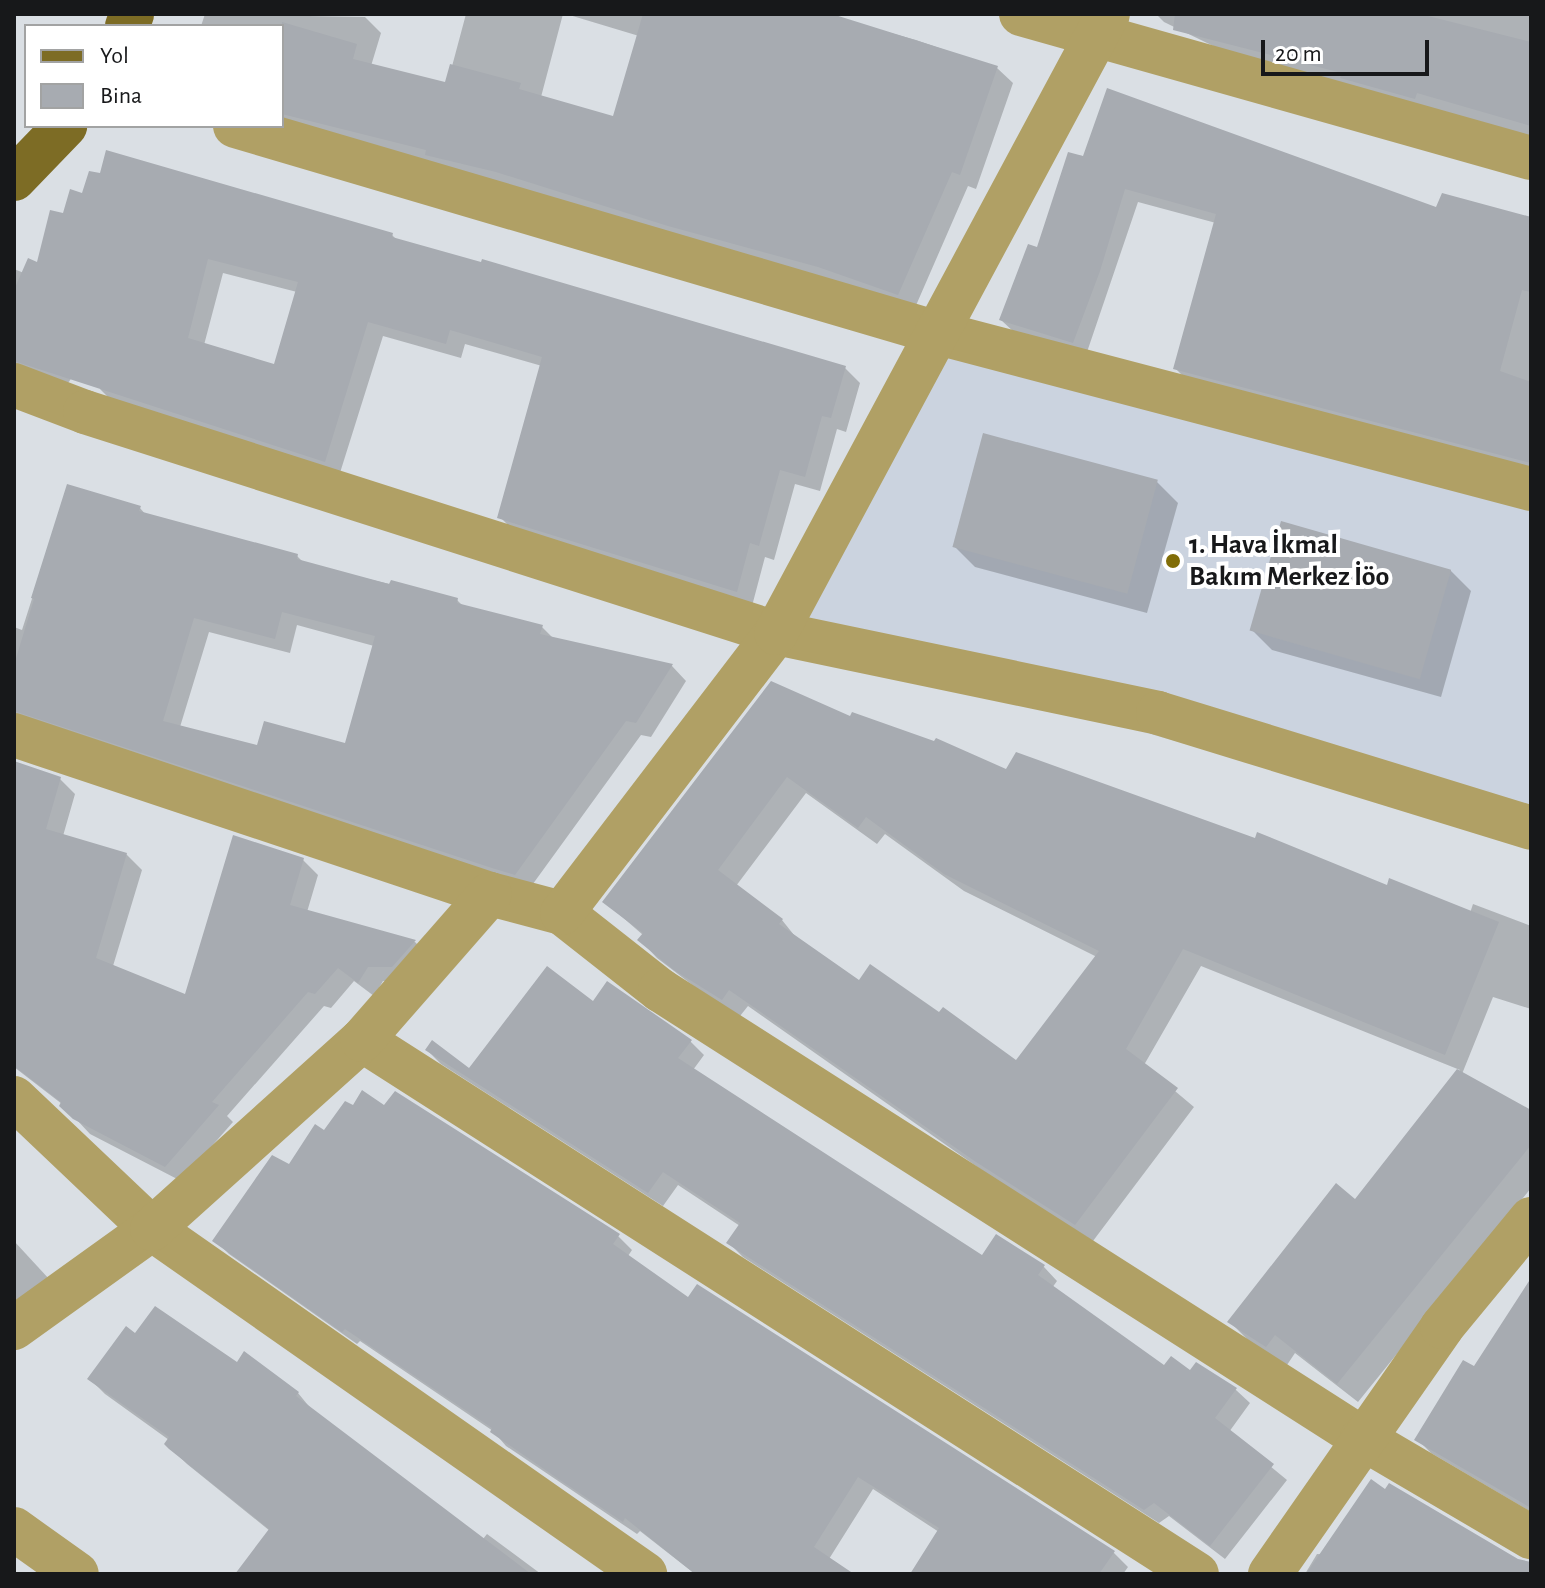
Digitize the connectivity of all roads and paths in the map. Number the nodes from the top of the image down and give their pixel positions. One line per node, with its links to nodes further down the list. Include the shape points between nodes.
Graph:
1 (1021, 14): 2 (street)
2 (1103, 26): 5 (street); 7 (street)
3 (63, 128): 6 (main road)
4 (242, 128): 7 (street)
5 (1531, 158)
6 (14, 179)
7 (938, 333): 9 (street); 10 (street)
8 (14, 385): 10 (street)
9 (1531, 489)
10 (776, 633): 12 (street, via 1158,713); 14 (street)
11 (14, 735): 13 (street)
12 (1531, 828)
13 (490, 894): 14 (street); 15 (street)
14 (562, 913): 20 (street, via 660,990)
15 (362, 1040): 18 (street); 25 (street)
16 (14, 1098): 18 (street)
17 (1531, 1219): 20 (street, via 1442,1327)
18 (152, 1229): 19 (street); 24 (street)
19 (14, 1328)
20 (1362, 1438): 22 (street); 26 (street)
21 (14, 1529): 23 (street)
22 (1531, 1537)
23 (77, 1574)
24 (645, 1574)
25 (1197, 1574)
26 (1270, 1574)

